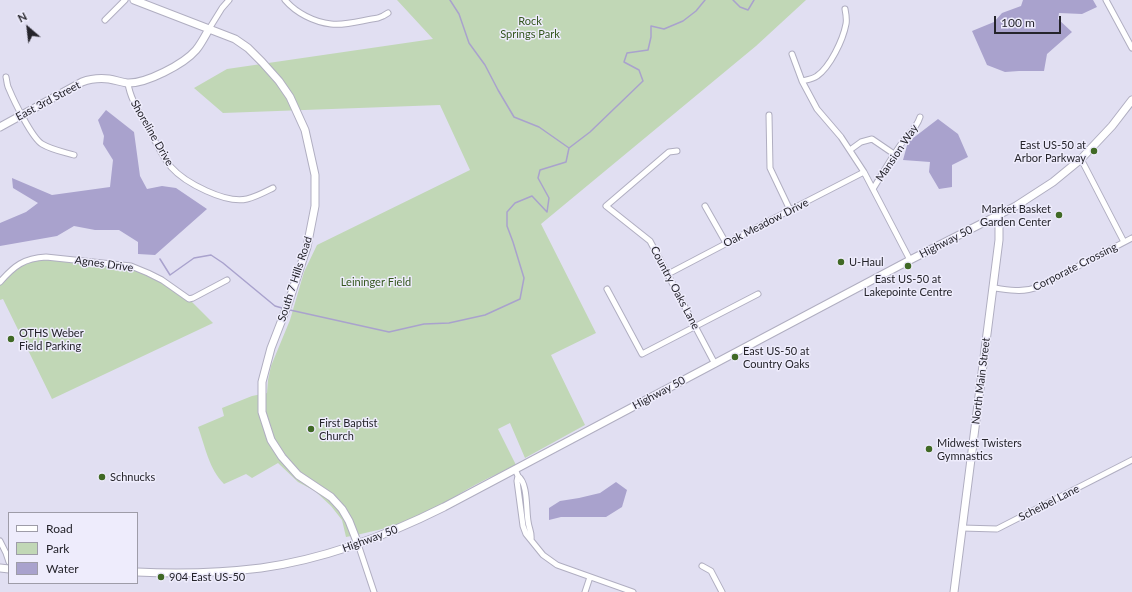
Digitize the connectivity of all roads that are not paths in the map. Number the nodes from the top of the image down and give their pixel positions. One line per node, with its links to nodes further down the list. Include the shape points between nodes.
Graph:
1 (125, 0): 8 (street)
2 (134, 0): 9 (main road, South 7 Hills Road)
3 (229, 0): 9 (street, East 3rd Street)
4 (285, 0): 7 (street, via 298,13 331,24 378,18)
5 (1106, 0): 10 (street)
6 (845, 9): 13 (street, via 846,25 825,69 816,77)
7 (388, 12)
8 (105, 20)
9 (209, 29): 14 (main road, East 3rd Street, via 196,50 179,63 158,75); 47 (main road, South 7 Hills Road, via 235,39 262,62 290,96 305,130 315,175 315,206 307,247 271,348 262,382 262,412 270,440 282,457 298,475 331,497 342,508)
10 (1132, 48)
11 (792, 54): 13 (street)
12 (6, 77): 16 (street, via 8,88)
13 (802, 81): 20 (street, via 817,109)
14 (128, 83): 16 (main road, East 3rd Street, via 108,79 82,82); 26 (street, Shoreline Drive, via 130,95 164,158 177,174 202,189 232,200 249,199)
15 (1132, 100): 24 (main road, Highway 50, via 1112,126)
16 (22, 115): 19 (main road, East 3rd Street); 23 (street, via 42,144)
17 (769, 115): 29 (street, via 770,168)
18 (920, 117): 22 (street, Mansion Way)
19 (0, 126)
20 (850, 150): 22 (street, via 861,142 872,139); 25 (street)
21 (677, 151): 35 (street, Country Oaks Lane, via 669,152 606,206 650,241)
22 (894, 154): 27 (street, Mansion Way)
23 (74, 155)
24 (1081, 158): 30 (main road, Highway 50, via 1043,189); 32 (street)
25 (864, 172): 27 (street); 29 (street, Oak Meadow Drive)
26 (273, 188)
27 (873, 189): 34 (street)
28 (705, 206): 33 (street)
29 (790, 210): 33 (street, Oak Meadow Drive)
30 (996, 217): 34 (main road, Highway 50); 38 (main road, North Main Street, via 999,240)
31 (1132, 238): 32 (street, Corporate Crossing)
32 (1124, 242): 38 (street, Corporate Crossing, via 1028,291)
33 (726, 243): 35 (street, Oak Meadow Drive)
34 (910, 260): 42 (main road, Highway 50)
35 (668, 274): 41 (street, Country Oaks Lane)
36 (227, 280): 37 (street, Agnes Drive, via 189,299 162,280 131,266 46,257 20,264)
37 (0, 282)
38 (994, 288): 45 (main road, North Main Street)
39 (607, 289): 41 (street, via 642,354)
40 (758, 294): 41 (street)
41 (695, 327): 42 (street, Country Oaks Lane)
42 (715, 364): 44 (main road, Highway 50)
43 (1132, 460): 45 (street, Scheibel Lane, via 997,529)
44 (516, 472): 47 (main road, Highway 50, via 422,518); 51 (street, via 526,534 543,555 557,565)
45 (962, 528): 56 (main road, North Main Street)
46 (0, 541): 48 (street)
47 (358, 544): 50 (main road, Highway 50, via 320,556 261,568 204,572); 52 (street)
48 (8, 559)
49 (702, 566): 55 (street, via 711,571)
50 (138, 572)
51 (590, 577): 53 (street); 54 (street)
52 (374, 592)
53 (585, 592)
54 (633, 592)
55 (722, 592)
56 (954, 592)

